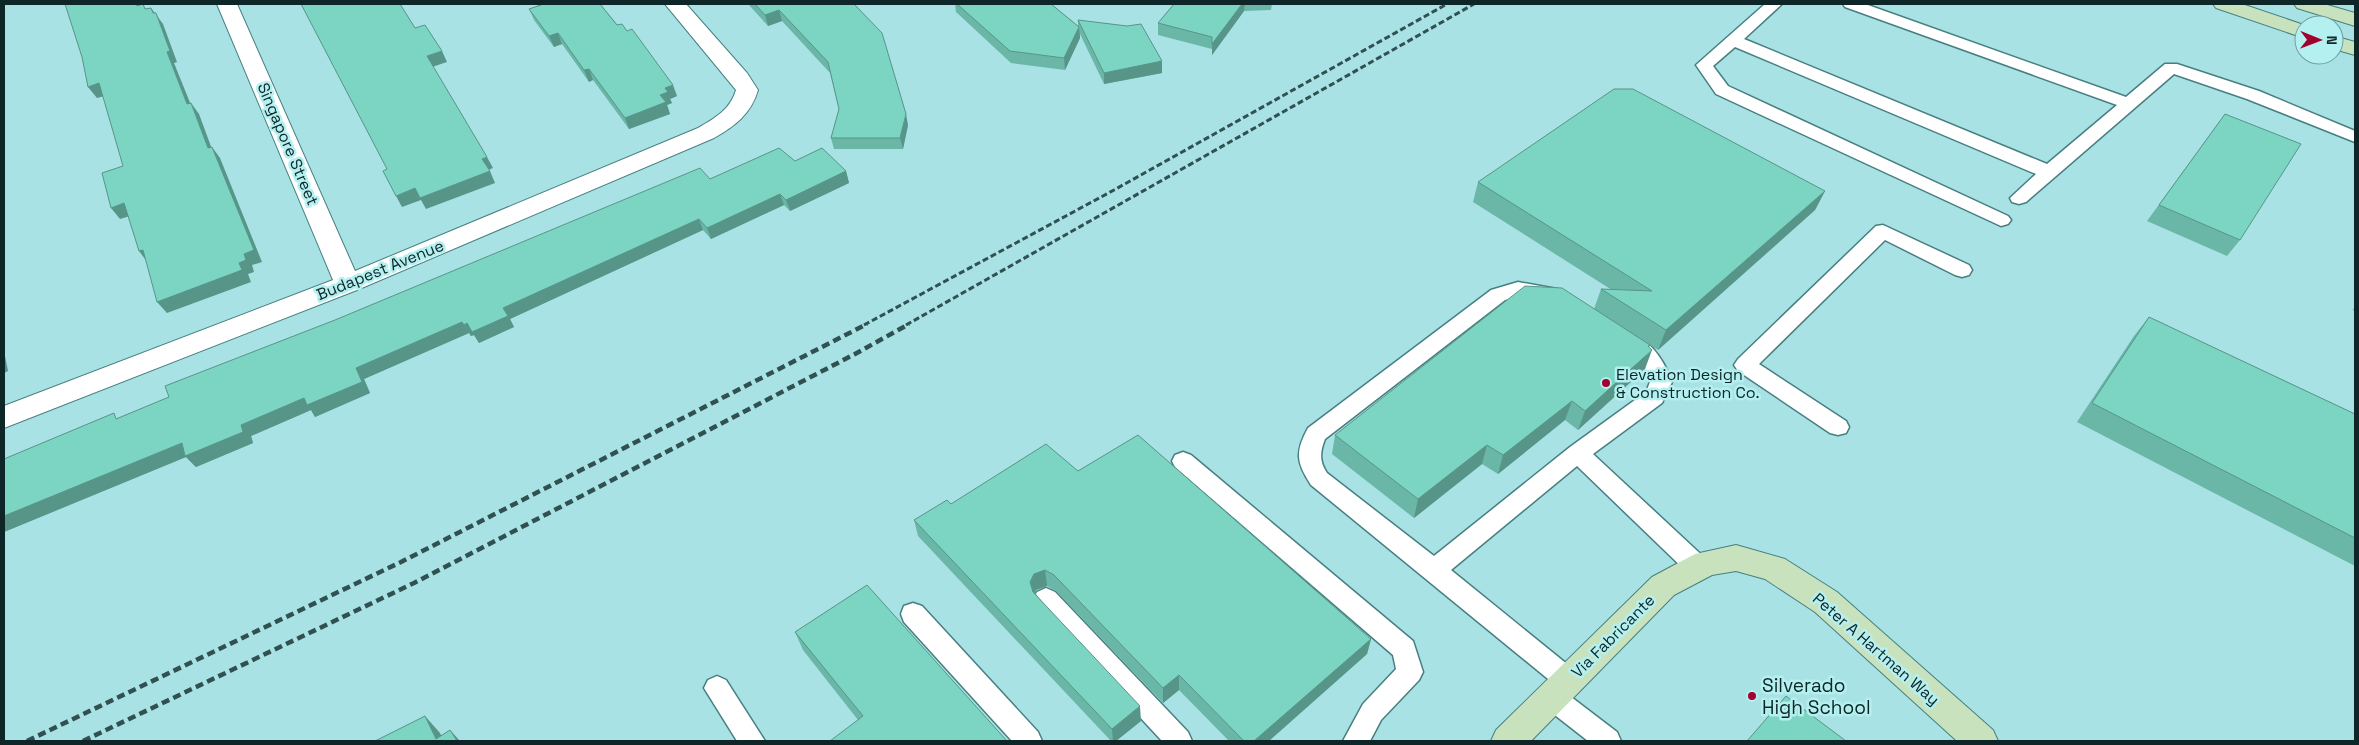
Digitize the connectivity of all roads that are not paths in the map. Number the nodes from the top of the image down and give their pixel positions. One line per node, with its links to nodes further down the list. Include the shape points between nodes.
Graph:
1 (227, 4): 16 (street, Singapore Street)
2 (675, 4): 16 (street, Budapest Avenue, via 747,90 744,102 730,120)
3 (1774, 4): 9 (lane)
4 (1851, 4): 10 (lane)
5 (2222, 4): 8 (street)
6 (2304, 4): 7 (street)
7 (2355, 20)
8 (2294, 29)
9 (1733, 40): 12 (lane); 14 (lane, via 1704,65 1722,90)
10 (2129, 104): 11 (lane, via 2170,68 2253,96); 12 (lane)
11 (2355, 137)
12 (2049, 172): 13 (lane)
13 (2019, 198)
14 (2001, 220)
15 (1962, 270): 20 (lane, via 1883,231 1746,365)
16 (348, 284): 19 (street, Budapest Avenue)
17 (1571, 306): 25 (lane, via 1556,296 1535,291 1518,289 1498,295 1316,434 1309,450 1309,464 1319,479)
18 (1610, 330): 21 (lane, via 1649,355 1657,366 1661,382 1654,397)
19 (4, 417)
20 (1838, 427)
21 (1578, 453): 24 (lane); 25 (lane)
22 (1183, 461): 33 (lane, via 1404,649 1410,672 1372,712)
23 (1736, 558): 24 (street, Via Fabricante); 36 (street, Peter A Hartman Way, via 1774,568 1826,602)
24 (1698, 567): 29 (street, Via Fabricante, via 1663,586)
25 (1434, 570): 29 (lane)
26 (1046, 599): 32 (lane)
27 (913, 614): 31 (lane)
28 (717, 688): 30 (lane)
29 (1560, 689): 34 (street, Via Fabricante); 35 (lane)
30 (752, 741)
31 (1029, 741)
32 (1179, 741)
33 (1356, 741)
34 (1508, 741)
35 (1608, 741)
36 (1980, 741)

